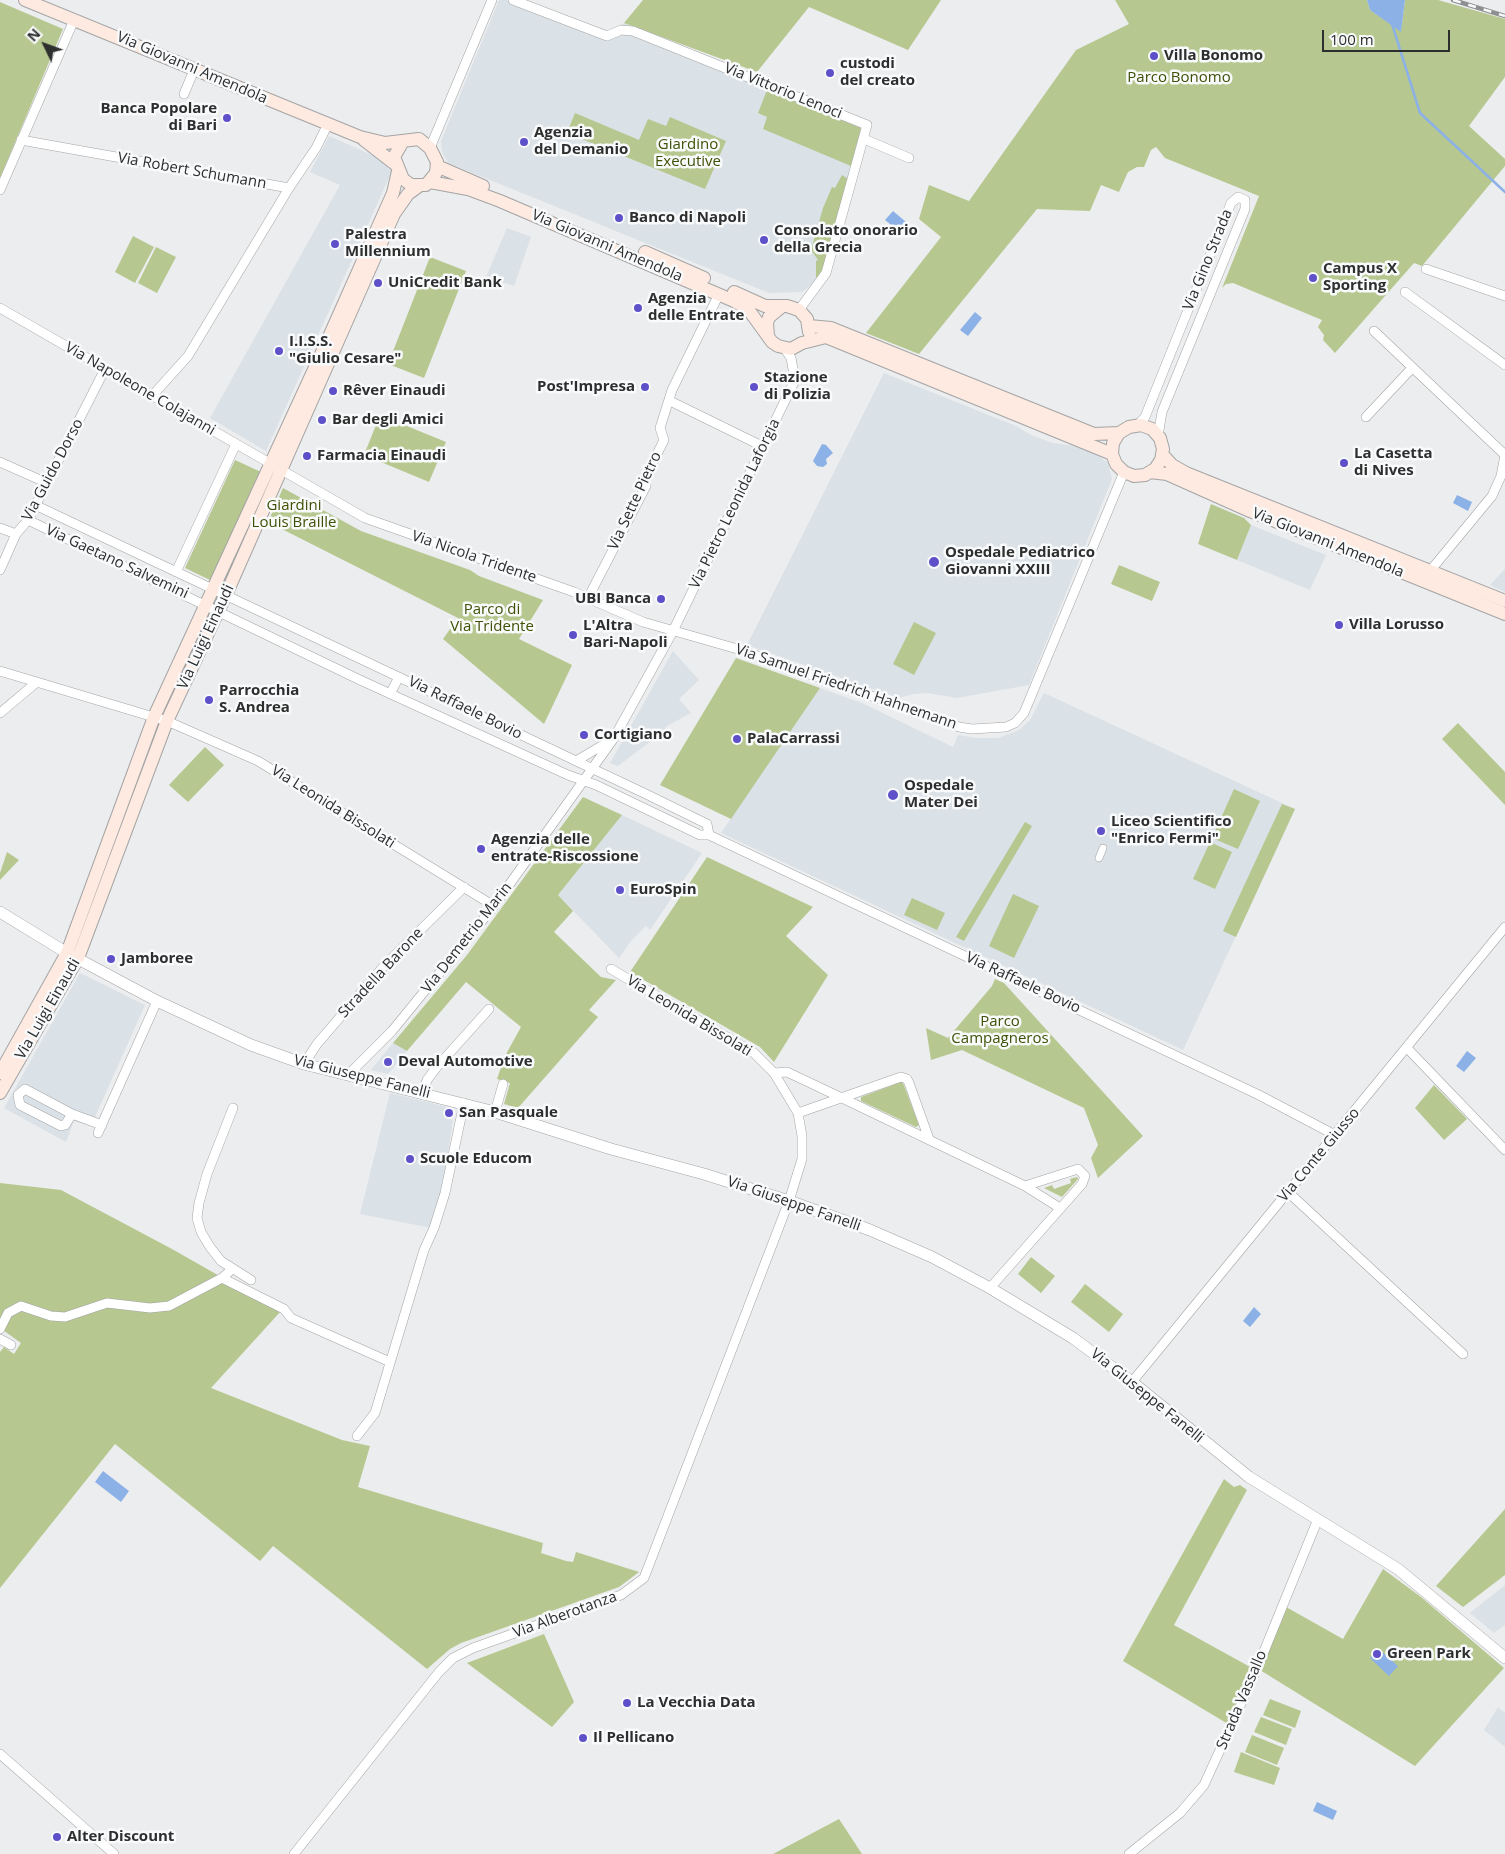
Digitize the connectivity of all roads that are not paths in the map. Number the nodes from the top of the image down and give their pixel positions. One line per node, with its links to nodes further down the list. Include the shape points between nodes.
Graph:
1 (25, 0): 4 (main road, Via Giovanni Amendola)
2 (492, 0): 12 (street)
3 (513, 0): 9 (street, Via Vittorio Lenoci, via 607,36 621,30 642,35 867,125)
4 (74, 20): 5 (main road, Via Giovanni Amendola); 10 (street)
5 (194, 70): 6 (street); 7 (main road, Via Giovanni Amendola)
6 (184, 94)
7 (328, 124): 8 (main road, Via Giovanni Amendola); 17 (street)
8 (360, 137): 11 (main road, Via Giovanni Amendola); 15 (main road, Via Giovanni Amendola)
9 (864, 139): 13 (street); 25 (street, via 826,273)
10 (21, 140): 17 (street, Via Robert Schumann); 18 (street)
11 (402, 143): 12 (main road, Via Giovanni Amendola, via 420,139); 15 (main road, via 396,150)
12 (430, 148): 14 (main road)
13 (909, 158)
14 (437, 166): 16 (main road, via 436,173); 24 (main road, Via Giovanni Amendola, via 623,242 765,306)
15 (396, 168): 16 (main road, Via Giovanni Amendola, via 407,183); 46 (main road, Via Luigi Einaudi, via 393,193)
16 (425, 184): 21 (main road, Via Giovanni Amendola, via 468,189); 46 (main road, Via Luigi Einaudi, via 408,194 394,214)
17 (290, 188): 34 (street, via 188,356)
18 (0, 190)
19 (1426, 269): 22 (street)
20 (1406, 292): 31 (street)
21 (719, 294): 28 (main road, Via Giovanni Amendola, via 748,309); 35 (street, Via Sette Pietro, via 672,390)
22 (1505, 296)
23 (0, 308): 33 (street, Via Napoleone Colajanni)
24 (780, 308): 25 (main road, Via Giovanni Amendola, via 787,306); 28 (main road, via 769,317)
25 (799, 310): 26 (main road)
26 (809, 326): 29 (main road); 38 (main road, via 831,328 1094,434)
27 (1374, 331): 32 (street)
28 (768, 336): 30 (main road, Via Giovanni Amendola)
29 (802, 343): 30 (main road); 42 (main road, via 826,337)
30 (785, 349): 41 (street, Via Pietro Leonida Laforgia, via 795,380)
31 (1505, 364)
32 (1412, 368): 36 (street); 44 (street)
33 (105, 369): 34 (street, Via Napoleone Colajanni); 49 (street, Via Guido Dorso)
34 (152, 396): 40 (street, Via Napoleone Colajanni)
35 (670, 401): 41 (street); 59 (street, Via Sette Pietro, via 660,428 664,440 646,476 646,486)
36 (1366, 417)
37 (1137, 426): 38 (main road, via 1129,426); 39 (main road, via 1152,429); 39 (street, Via Gino Strada, via 1145,417 1231,203 1238,198 1245,200 1245,209 1162,412)
38 (1119, 433): 42 (main road, via 1113,443)
39 (1158, 436): 43 (main road)
40 (236, 444): 46 (street, Via Napoleone Colajanni); 56 (street)
41 (764, 447): 64 (street, Via Pietro Leonida Laforgia)
42 (1112, 454): 47 (main road)
43 (1162, 454): 48 (main road, via 1162,460); 55 (main road, Via Giovanni Amendola, via 1186,473)
44 (1505, 455): 55 (street, via 1501,476 1492,496)
45 (0, 462): 49 (street)
46 (276, 467): 57 (main road, Via Luigi Einaudi); 58 (main road, Via Luigi Einaudi); 59 (street, Via Nicola Tridente, via 365,518)
47 (1124, 472): 48 (main road, Via Giovanni Amendola, via 1134,476); 64 (street, Via Samuel Friedrich Hahnemann, via 1028,707 1020,718 1006,727 986,730 959,727 741,650)
48 (1150, 472): 63 (main road, Via Giovanni Amendola, via 1167,474)
49 (47, 483): 50 (street, Via Guido Dorso)
50 (35, 506): 51 (street, Via Guido Dorso); 56 (street, Via Gaetano Salvemini)
51 (28, 520): 53 (street, Via Guido Dorso); 61 (street, Via Gaetano Salvemini)
52 (0, 528): 53 (street)
53 (16, 534): 54 (street, Via Guido Dorso)
54 (0, 570)
55 (1430, 571): 60 (main road, Via Giovanni Amendola)
56 (176, 572): 57 (street, Via Gaetano Salvemini)
57 (213, 589): 58 (street, Via Raffaele Bovio); 61 (main road, Via Luigi Einaudi)
58 (226, 595): 62 (main road, Via Luigi Einaudi); 65 (street, Via Raffaele Bovio)
59 (588, 598): 64 (street, Via Nicola Tridente)
60 (1505, 601)
61 (206, 604): 62 (street, Via Raffaele Bovio); 72 (main road, Via Luigi Einaudi)
62 (218, 610): 66 (street, Via Raffaele Bovio); 73 (main road, Via Luigi Einaudi)
63 (1505, 614)
64 (673, 631): 74 (street, Via Pietro Leonida Laforgia)
65 (306, 634): 66 (street); 68 (street, Via Raffaele Bovio)
66 (298, 650): 70 (street, Via Raffaele Bovio)
67 (0, 671): 69 (street, Via Leonida Bissolati)
68 (399, 677): 70 (street); 75 (street, Via Raffaele Bovio)
69 (37, 682): 71 (street); 72 (street, Via Leonida Bissolati)
70 (390, 694): 77 (street, Via Raffaele Bovio)
71 (0, 713)
72 (154, 717): 73 (street, Via Leonida Bissolati); 87 (main road, Via Luigi Einaudi)
73 (167, 721): 83 (street, Via Leonida Bissolati, via 258,761); 87 (main road, Via Luigi Einaudi)
74 (614, 738): 76 (street, via 591,755); 78 (street, Via Demetrio Marin)
75 (548, 748): 76 (street, Via Raffaele Bovio); 77 (street)
76 (576, 761): 78 (street, Via Raffaele Bovio)
77 (541, 762): 79 (street, Via Raffaele Bovio)
78 (593, 770): 79 (street, Via Demetrio Marin); 80 (street, Via Raffaele Bovio, via 707,824)
79 (584, 781): 80 (street, Via Raffaele Bovio, via 700,835); 84 (street, Via Demetrio Marin)
80 (709, 834): 105 (street, Via Raffaele Bovio, via 1259,1095)
81 (1103, 848): 82 (street)
82 (1099, 858)
83 (464, 888): 84 (street, Via Leonida Bissolati); 92 (street, Stradella Barone, via 384,966 317,1044)
84 (494, 906): 95 (street, Via Demetrio Marin, via 392,1031)
85 (0, 912): 87 (street, Via Giuseppe Fanelli)
86 (1505, 927): 91 (street, Via Conte Giusso)
87 (72, 955): 89 (street, Via Giuseppe Fanelli); 93 (main road, Via Luigi Einaudi); 97 (main road, Via Luigi Einaudi)
88 (611, 969): 94 (street, Via Leonida Bissolati, via 747,1049)
89 (157, 1001): 92 (street, Via Giuseppe Fanelli, via 251,1045); 104 (street, via 100,1129)
90 (489, 1009): 98 (street, via 436,1068)
91 (1407, 1048): 105 (street, Via Conte Giusso); 107 (street)
92 (304, 1064): 95 (street, Via Giuseppe Fanelli)
93 (0, 1073)
94 (774, 1073): 99 (street, via 787,1072); 103 (street, Via Leonida Bissolati)
95 (349, 1074): 98 (street, Via Giuseppe Fanelli)
96 (503, 1084): 102 (street)
97 (0, 1093)
98 (423, 1093): 100 (street, Via Giuseppe Fanelli)
99 (842, 1098): 103 (street); 106 (street); 106 (street, via 897,1078 907,1079)
100 (464, 1103): 102 (street, Via Giuseppe Fanelli); 122 (street, via 444,1194)
101 (233, 1108): 114 (street, via 207,1174 198,1218 201,1232 210,1247)
102 (495, 1112): 112 (street, Via Giuseppe Fanelli)
103 (798, 1113): 112 (street, Via Leonida Bissolati, via 802,1160)
104 (72, 1114): 104 (street, via 24,1089 18,1095 20,1105 61,1126)
105 (1335, 1135): 110 (street, Via Conte Giusso)
106 (929, 1139): 109 (street)
107 (1505, 1150)
108 (1046, 1179): 109 (street); 111 (street, via 1040,1185); 113 (street, via 1078,1168 1083,1171 1085,1181)
109 (1025, 1186): 111 (street)
110 (1288, 1192): 121 (street); 123 (street, Via Conte Giusso)
111 (1039, 1195): 113 (street)
112 (789, 1201): 117 (street, Via Giuseppe Fanelli, via 870,1230 932,1257); 129 (street, Via Alberotanza, via 644,1578 621,1596 453,1658)
113 (1060, 1208): 117 (street)
114 (231, 1270): 115 (street); 116 (street)
115 (222, 1278): 118 (street, via 169,1306 150,1308 107,1303 65,1317 21,1306 8,1313); 122 (street, via 284,1309 291,1318)
116 (251, 1280)
117 (990, 1288): 123 (street, Via Giuseppe Fanelli, via 1073,1338)
118 (0, 1329)
119 (0, 1339): 120 (street)
120 (11, 1345)
121 (1462, 1354)
122 (390, 1362): 124 (street, via 376,1413)
123 (1132, 1382): 125 (street, Via Giuseppe Fanelli, via 1249,1478)
124 (357, 1436)
125 (1318, 1520): 126 (street, Via Giuseppe Fanelli, via 1398,1569); 130 (street, Strada Vassallo, via 1256,1671 1204,1785 1180,1813)
126 (1505, 1658)
127 (0, 1754): 128 (street)
128 (114, 1854)
129 (294, 1854)
130 (1129, 1854)

